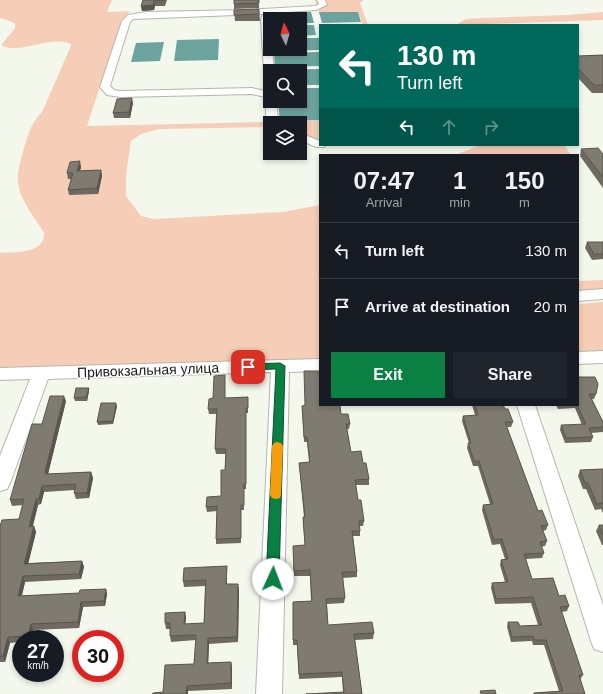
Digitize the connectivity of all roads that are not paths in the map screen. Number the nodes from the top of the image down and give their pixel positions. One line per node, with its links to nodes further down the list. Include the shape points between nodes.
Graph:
1 (321, 0): 2 (street, via 323,5 320,7)
2 (277, 10): 3 (street, via 268,13 265,19); 4 (street, via 146,15 128,18 105,87 111,93 120,94 252,91)
3 (268, 64)
4 (263, 93)
5 (307, 139): 6 (street)
6 (319, 145)
7 (323, 146): 8 (street)
8 (329, 154)
9 (603, 294): 10 (street)
10 (579, 296)
11 (603, 357): 12 (street)
12 (579, 358)
13 (319, 365): 14 (street, Привокзальная улица)
14 (280, 366): 15 (street, Привокзальная улица); 20 (street)
15 (41, 373): 16 (street, Привокзальная улица); 18 (street)
16 (0, 374)
17 (526, 406): 19 (street)
18 (0, 483)
19 (603, 641)
20 (269, 694)

